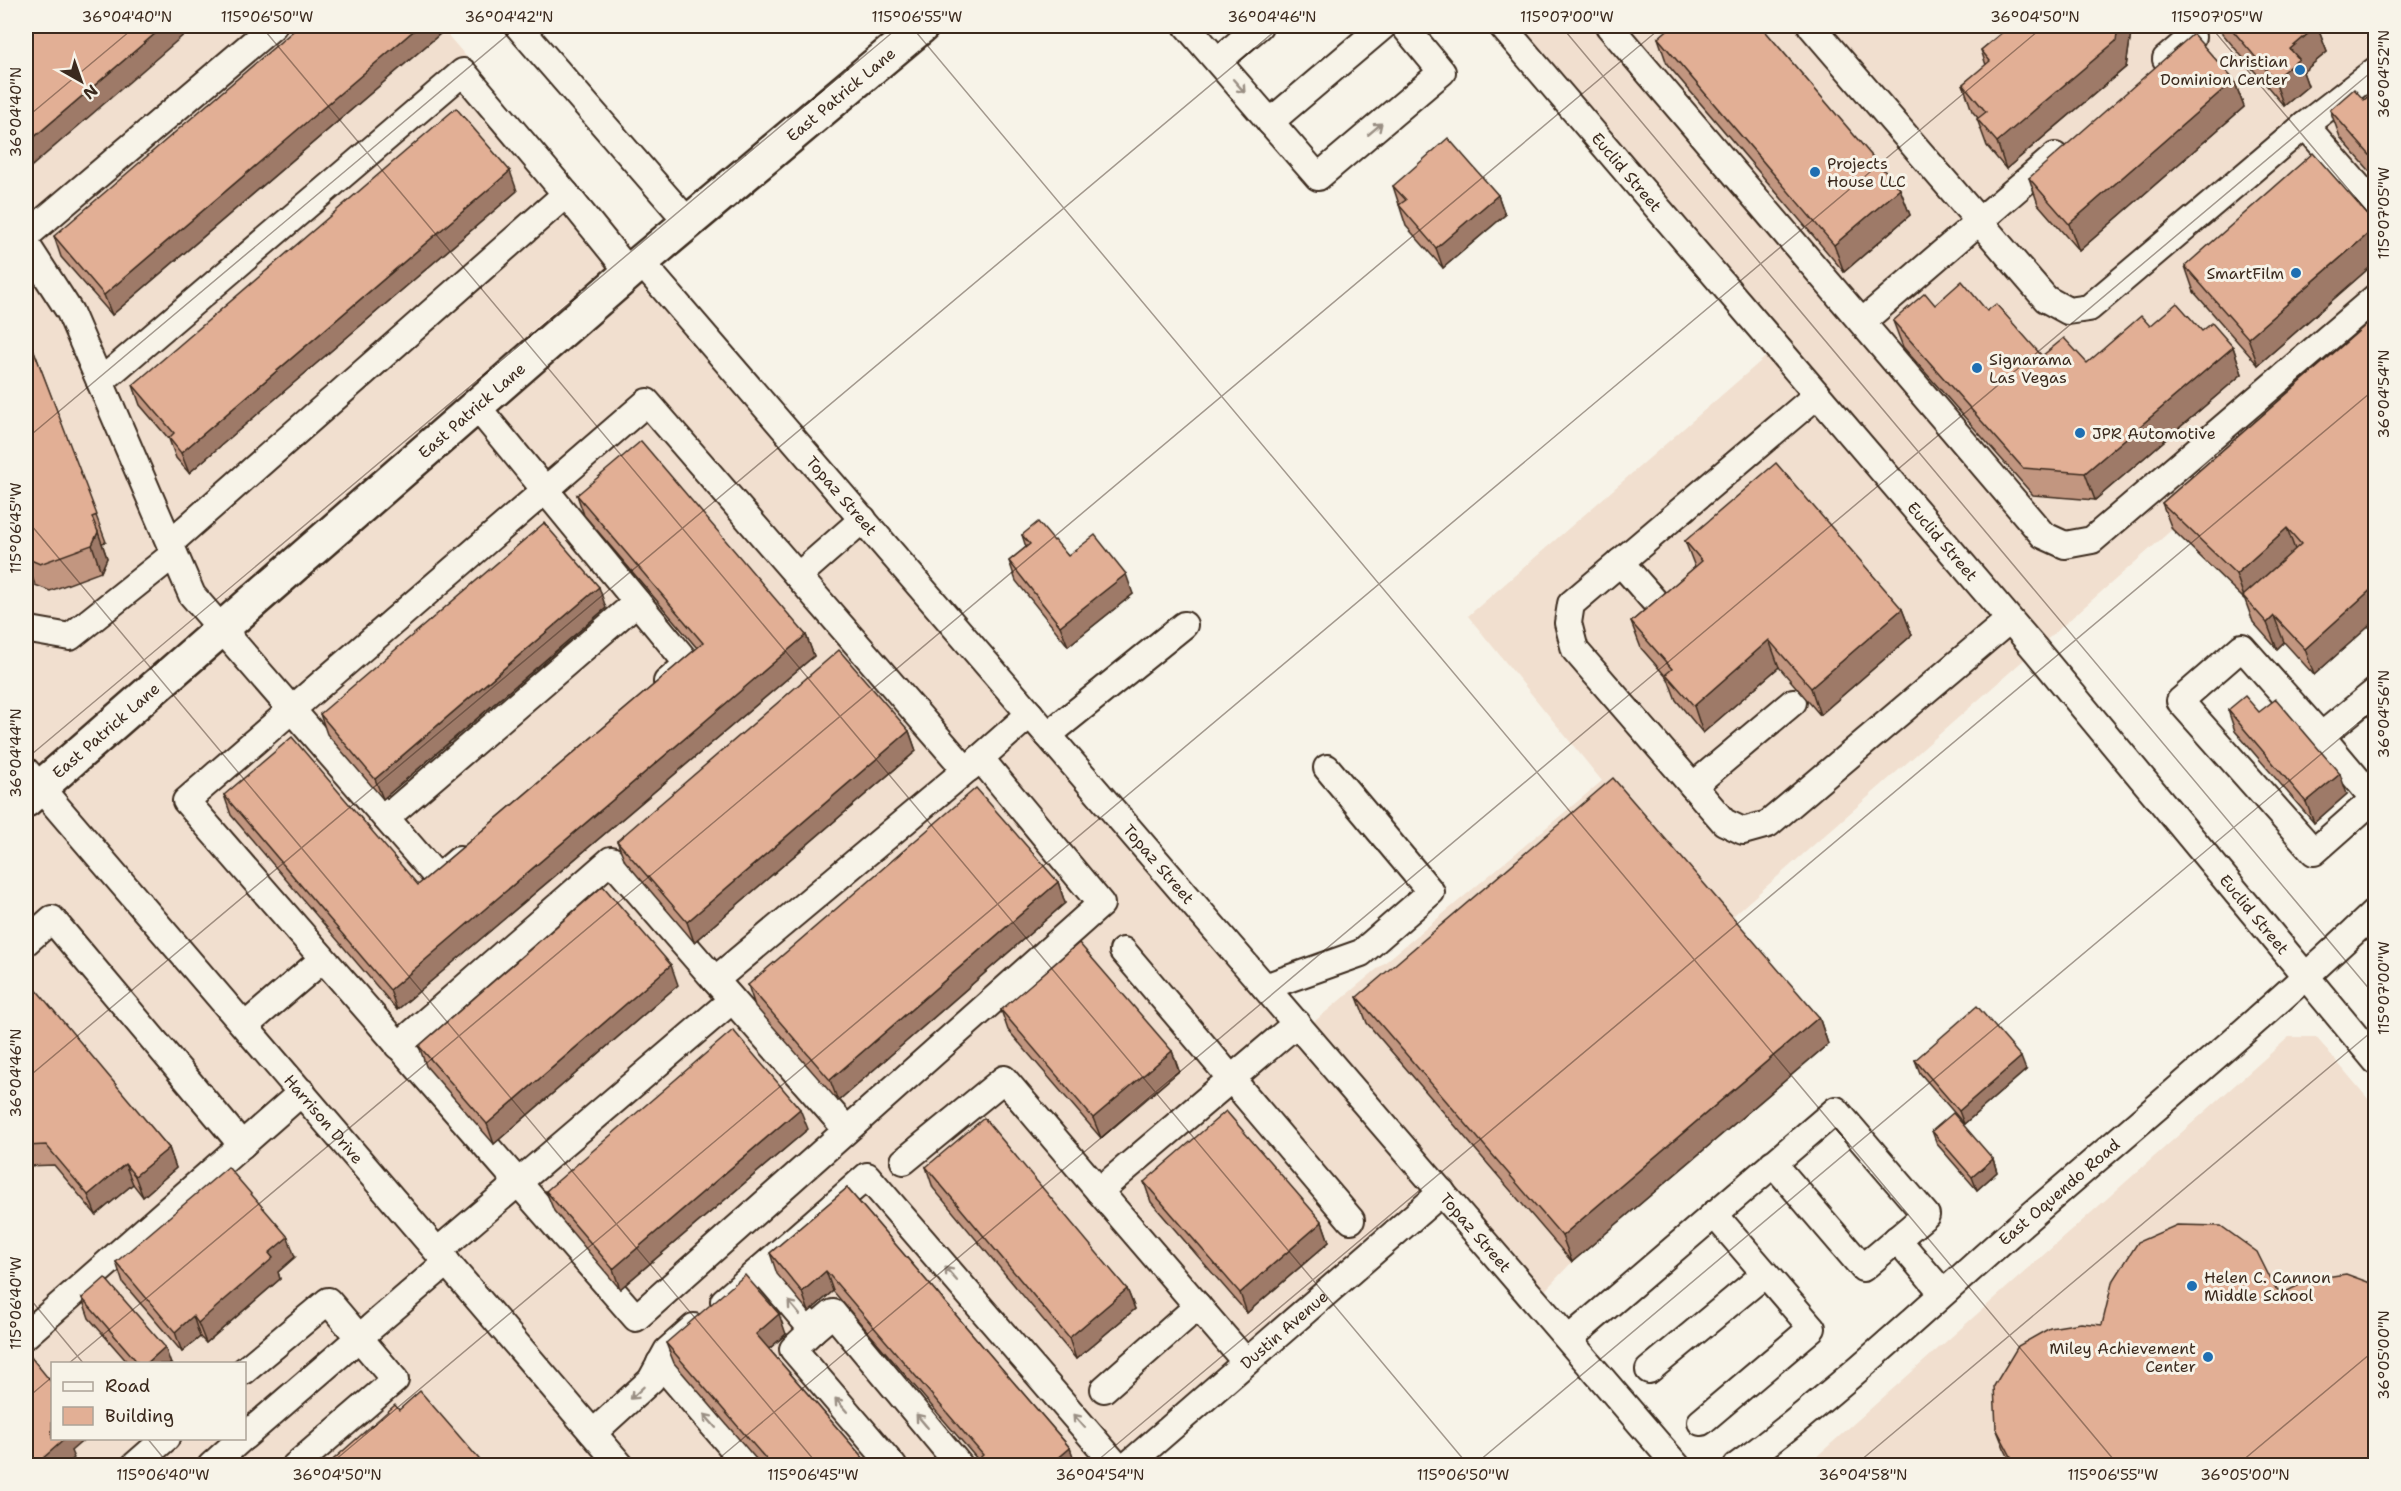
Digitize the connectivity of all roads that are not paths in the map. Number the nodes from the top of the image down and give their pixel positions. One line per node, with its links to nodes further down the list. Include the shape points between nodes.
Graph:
1 (273, 26): 22 (street)
2 (518, 26): 20 (street)
3 (922, 26): 20 (main road, East Patrick Lane)
4 (1187, 26): 12 (street)
5 (1259, 26): 12 (street)
6 (1383, 26): 15 (street)
7 (1404, 26): 15 (street, one-way to 7, via 1318,177 1442,72)
8 (1502, 26): 28 (street, Euclid Street)
9 (1811, 26): 21 (street)
10 (2183, 26): 14 (street, via 2192,36)
11 (1615, 28): 26 (street)
12 (1218, 61): 15 (street, one-way to 15)
13 (2374, 68): 16 (street)
14 (2148, 75)
15 (1270, 122)
16 (2305, 125): 19 (street); 21 (street, via 2089,308 2068,311 2046,299)
17 (2077, 137): 21 (street)
18 (566, 194): 24 (street, Topaz Street); 27 (street, Topaz Street, via 463,72); 32 (street)
19 (2376, 207)
20 (688, 222): 24 (main road, East Patrick Lane)
21 (1980, 222): 26 (street)
22 (26, 236)
23 (26, 244): 27 (street, via 70,312)
24 (635, 267): 29 (main road, East Patrick Lane); 31 (street, Topaz Street)
25 (2376, 297): 26 (street, via 2092,540 2065,545 2043,535)
26 (1862, 322)
27 (100, 382): 32 (street)
28 (1817, 394): 33 (street); 37 (street, Euclid Street)
29 (477, 407): 30 (street); 40 (main road, East Patrick Lane)
30 (545, 491): 34 (street, via 647,402); 35 (street); 44 (street)
31 (862, 519): 34 (street); 45 (street, Topaz Street)
32 (172, 549): 39 (street, via 70,637); 40 (street, via 192,595)
33 (1620, 562): 36 (street); 51 (street, via 1571,604 1568,623 1575,650)
34 (798, 576): 48 (street, via 848,652)
35 (637, 602): 42 (street, via 688,664); 53 (street)
36 (1664, 612)
37 (2009, 620): 51 (street, via 1768,824 1743,831 1724,822); 59 (street, Euclid Street)
38 (1184, 625): 46 (street)
39 (26, 626)
40 (221, 629): 44 (street); 50 (main road, East Patrick Lane)
41 (2376, 691): 47 (street)
42 (652, 694)
43 (1792, 702): 51 (street)
44 (291, 710): 53 (street); 58 (street, via 186,801)
45 (1030, 714): 46 (street, Topaz Street); 48 (street)
46 (1048, 735): 61 (street, Topaz Street)
47 (2321, 736): 52 (street); 52 (street, via 2242,647 2180,700 2314,852)
48 (973, 764): 60 (street); 69 (street, via 1101,904)
49 (1328, 768): 61 (street, via 1431,892 1361,953)
50 (30, 786): 64 (street, Harrison Drive)
51 (1693, 786)
52 (2375, 800)
53 (386, 818): 54 (street, via 438,878)
54 (474, 847)
55 (2376, 911): 59 (street, East Oquendo Road)
56 (26, 942): 70 (street, via 52,919)
57 (1123, 951): 67 (street)
58 (323, 959): 64 (street); 65 (street)
59 (2306, 977): 66 (street, Euclid Street); 82 (street, East Oquendo Road)
60 (715, 980): 62 (street); 65 (street, via 620,852)
61 (1265, 987): 63 (street, Topaz Street)
62 (732, 1000): 69 (street); 73 (street)
63 (1297, 1023): 67 (street); 75 (street, Topaz Street)
64 (245, 1026): 68 (street, Harrison Drive)
65 (398, 1046): 73 (street)
66 (2376, 1061)
67 (1231, 1079): 74 (street); 77 (street)
68 (302, 1092): 70 (street); 79 (street, Harrison Drive)
69 (847, 1130): 73 (street, via 636,1318)
70 (242, 1145): 85 (street)
71 (904, 1161): 74 (street, via 1004,1079)
72 (1773, 1163): 76 (street); 78 (street, via 1863,1268); 78 (street, via 1836,1110 1926,1215)
73 (517, 1182): 79 (street)
74 (1099, 1191): 83 (street)
75 (1442, 1192): 87 (street, Topaz Street); 88 (street, Dustin Avenue)
76 (1714, 1214): 81 (street); 87 (street)
77 (1352, 1220)
78 (1897, 1239): 82 (street)
79 (442, 1257): 86 (street); 94 (street, Harrison Drive)
80 (761, 1269): 84 (street, one-way to 80); 89 (street, via 667,1351); 105 (street, one-way to 80, via 867,1176)
81 (1765, 1274): 91 (street); 93 (street, via 1812,1328)
82 (1943, 1293): 108 (street, East Oquendo Road, via 1768,1444)
83 (1198, 1306): 88 (street); 92 (street)
84 (813, 1330): 103 (street, one-way to 84, via 793,1349); 104 (street, one-way to 84, via 833,1313)
85 (26, 1335)
86 (359, 1338): 90 (street, via 328,1300); 95 (street); 100 (street, via 395,1380)
87 (1569, 1339): 107 (street, Topaz Street)
88 (1245, 1361): 106 (street, Dustin Avenue)
89 (660, 1363): 94 (street, one-way to 94, via 651,1380); 102 (street, one-way to 89)
90 (246, 1369)
91 (1649, 1370)
92 (1104, 1389)
93 (1701, 1422)
94 (593, 1433): 101 (street, Harrison Drive)
95 (246, 1435)
96 (164, 1440): 98 (street)
97 (241, 1440): 99 (street)
98 (134, 1466)
99 (211, 1466)
100 (295, 1466)
101 (621, 1466)
102 (748, 1466)
103 (893, 1466)
104 (960, 1466)
105 (1117, 1466)
106 (1127, 1466)
107 (1677, 1466)
108 (1737, 1466)

